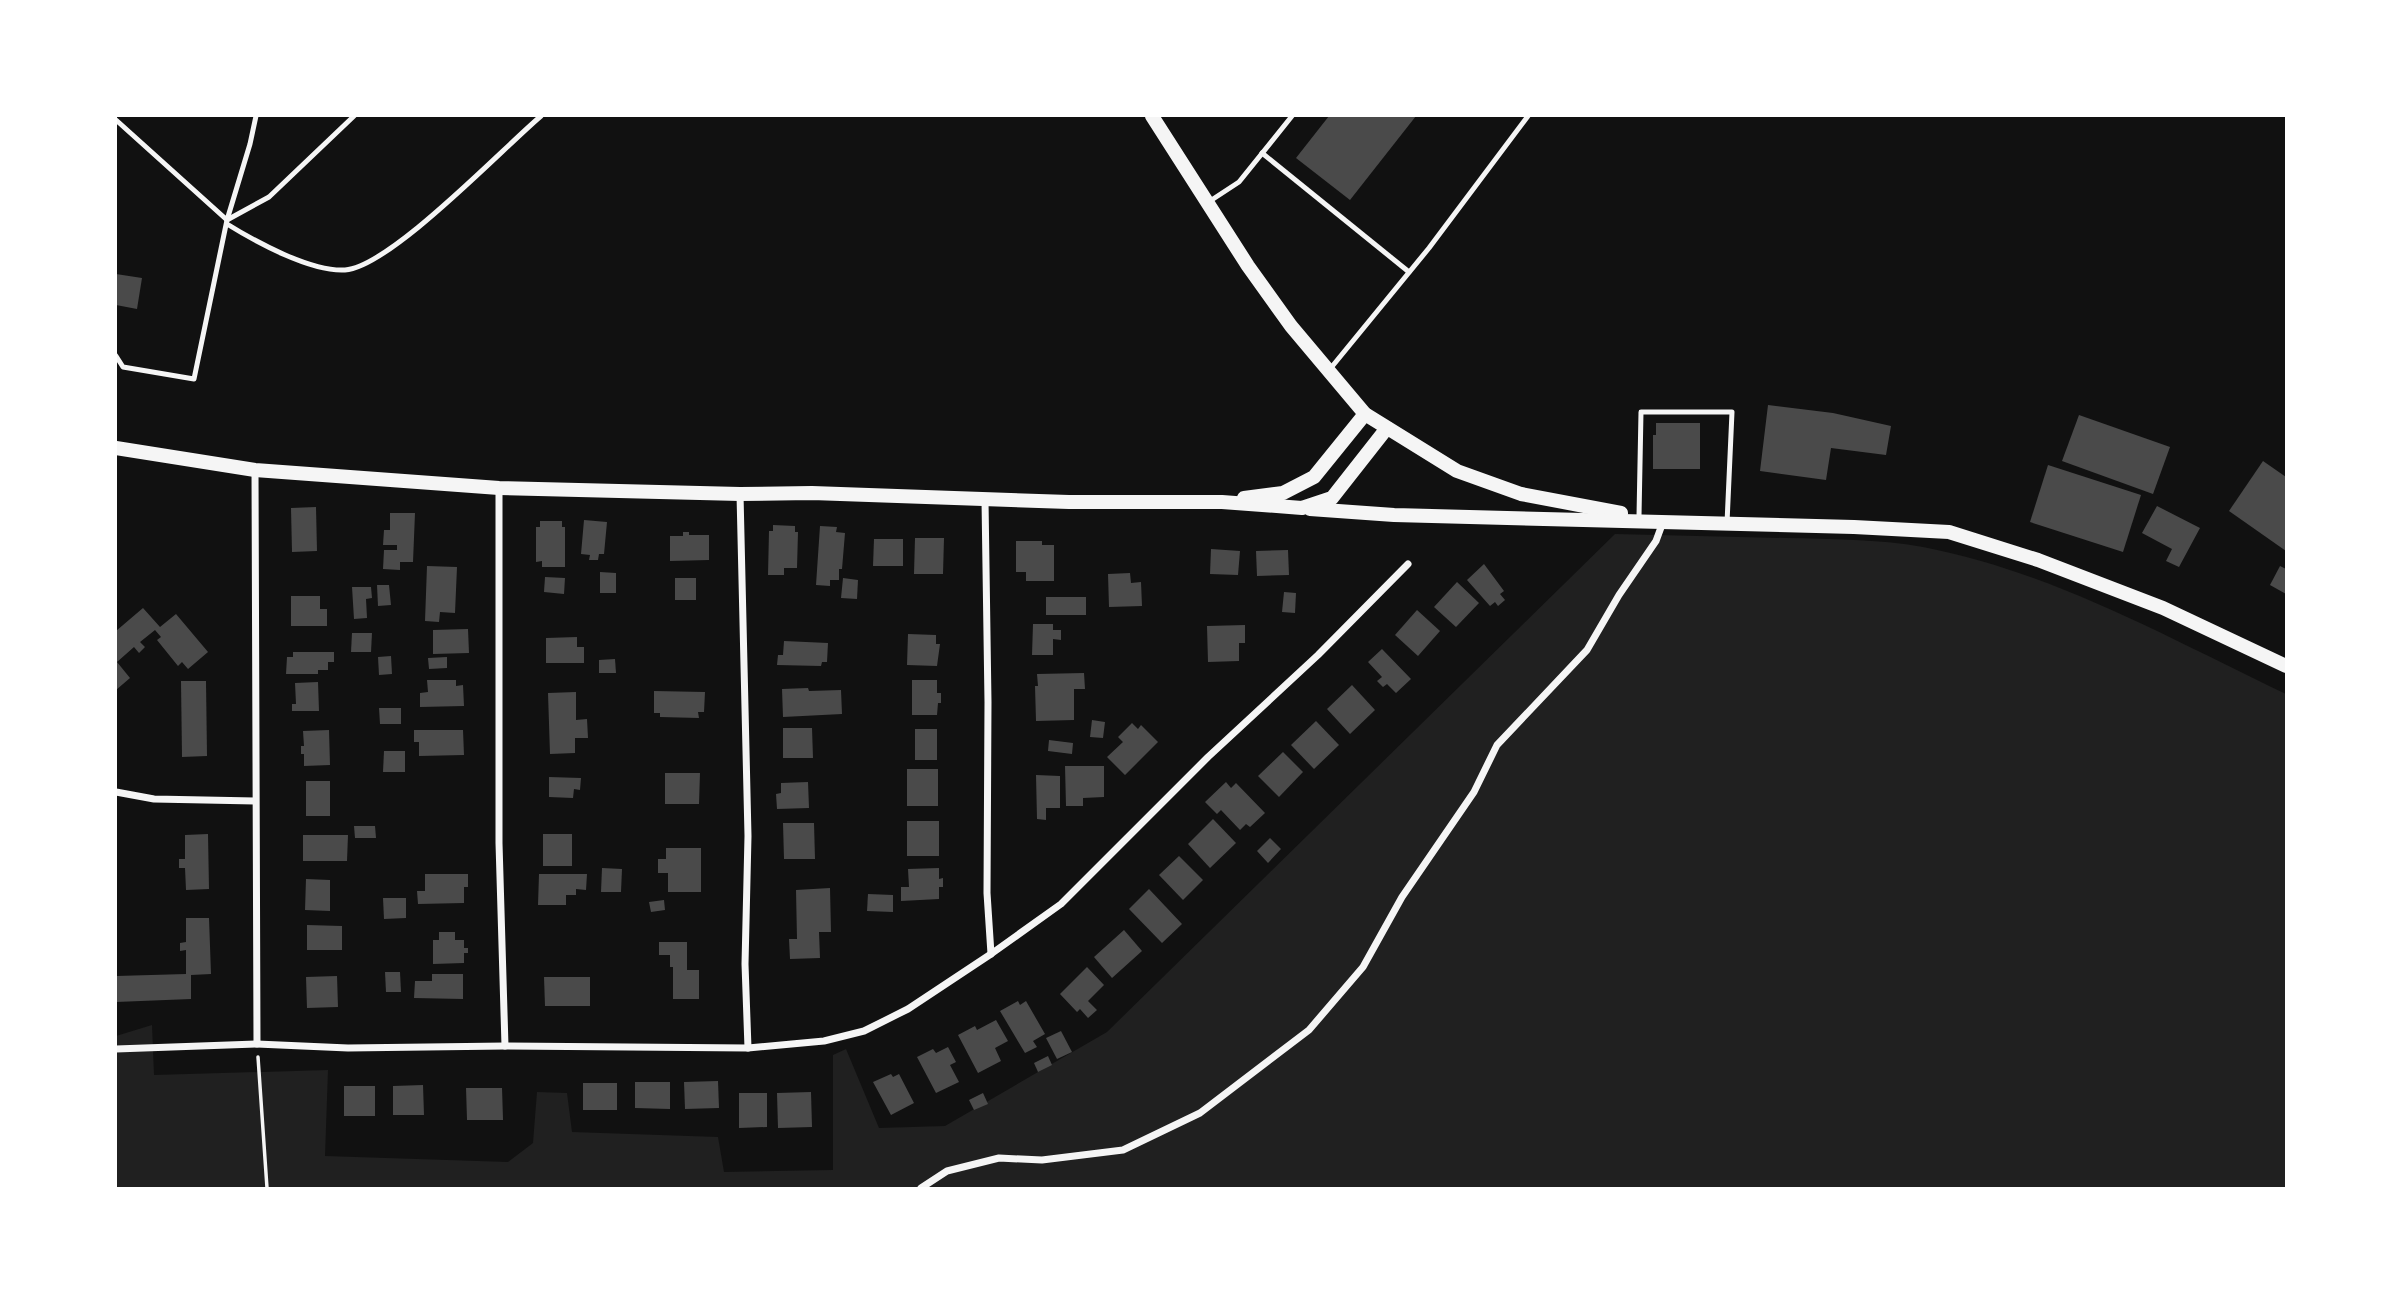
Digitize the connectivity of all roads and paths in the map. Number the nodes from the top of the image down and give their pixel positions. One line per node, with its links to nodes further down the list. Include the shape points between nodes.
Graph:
1 (256, 116): 10 (lane)
2 (354, 116): 10 (lane, via 269,197)
3 (541, 116): 10 (lane, via 442,207 360,267 330,270 257,243)
4 (1152, 116): 9 (main road)
5 (1292, 116): 8 (lane)
6 (1528, 116): 11 (lane)
7 (116, 120): 10 (lane)
8 (1262, 153): 9 (lane, via 1239,182); 11 (lane)
9 (1207, 202): 13 (main road, via 1291,326)
10 (227, 222): 12 (lane, via 194,379 123,367)
11 (1409, 272): 13 (lane)
12 (116, 356)
13 (1328, 371): 14 (main road)
14 (1366, 414): 15 (main road); 21 (main road, via 1323,468 1299,487 1283,494)
15 (1387, 428): 22 (main road, via 1332,498); 23 (main road, via 1457,471 1521,495)
16 (116, 448): 17 (main road)
17 (255, 470): 18 (main road); 29 (street)
18 (499, 488): 19 (main road); 32 (street, via 499,831)
19 (740, 494): 20 (main road); 33 (street)
20 (985, 500): 21 (main road); 30 (street)
21 (1222, 502): 22 (main road)
22 (1302, 508): 24 (main road, via 1394,515)
23 (1639, 516): 24 (main road); 25 (lane, via 1641,412 1732,412)
24 (1664, 521): 25 (main road); 36 (street, via 1587,650 1497,745 1474,792 1402,897 1363,967 1309,1030 1199,1113 1123,1150 1042,1160 999,1158 947,1171)
25 (1727, 523): 27 (main road, via 1949,532 2163,608)
26 (1408, 564): 30 (street, via 1061,904)
27 (2287, 666)
28 (116, 792): 29 (street, via 154,799)
29 (255, 801): 31 (street)
30 (991, 954): 33 (street, via 908,1009 864,1031 824,1041)
31 (257, 1044): 32 (street); 34 (street); 35 (path)
32 (505, 1046): 33 (street)
33 (748, 1048)
34 (116, 1049)
35 (267, 1188)
36 (921, 1188)

